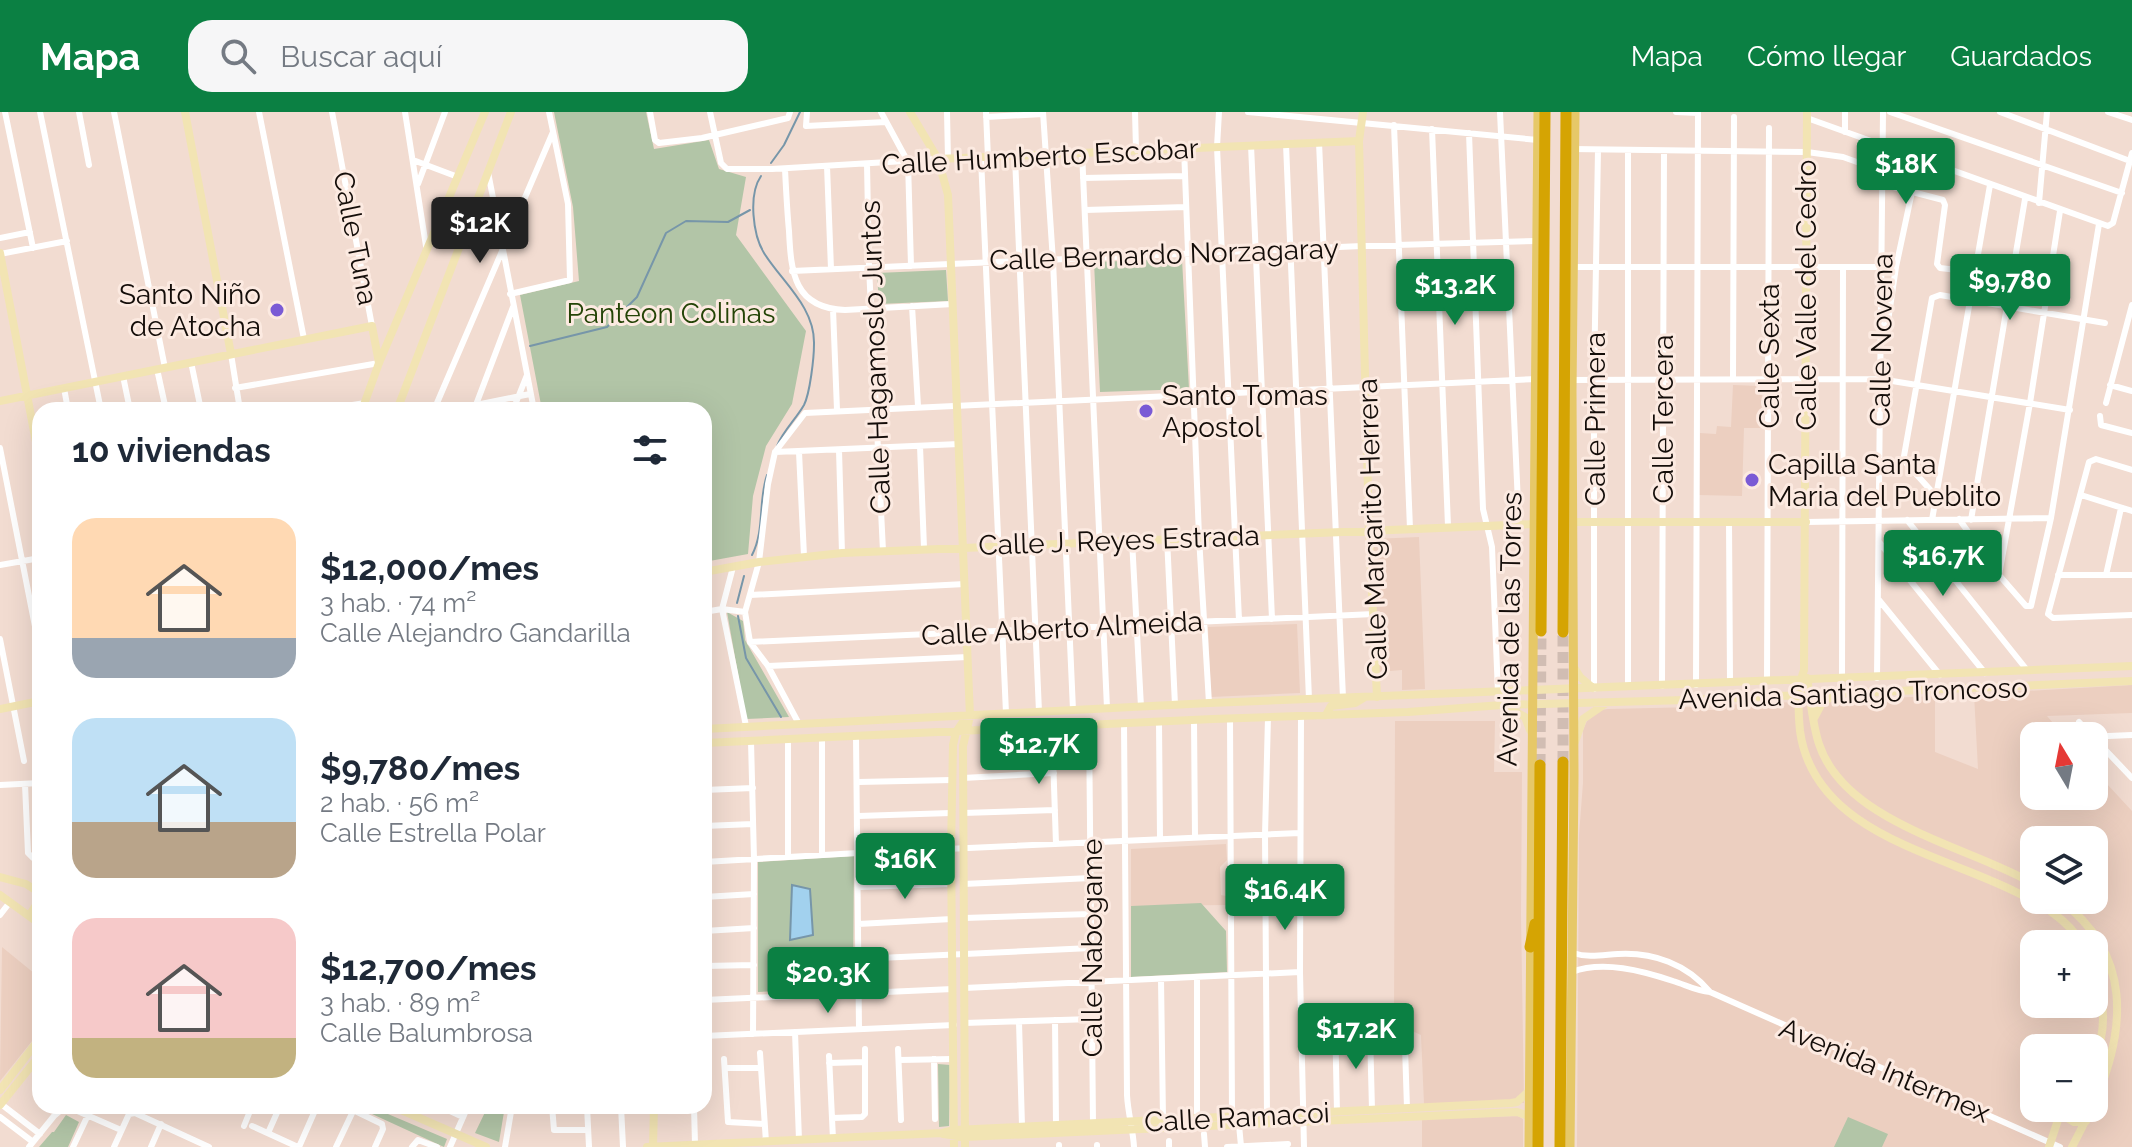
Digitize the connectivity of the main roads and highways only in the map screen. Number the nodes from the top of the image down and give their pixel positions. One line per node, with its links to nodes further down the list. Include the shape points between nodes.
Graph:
1 (1538, 112): 5 (main road, Avenida de las Torres)
2 (1545, 112): 5 (highway, Avenida de las Torres)
3 (1566, 112): 6 (highway, Avenida de las Torres)
4 (1575, 112): 6 (main road, Avenida de las Torres)
5 (1542, 140): 7 (highway, Avenida de las Torres); 11 (main road, Avenida de las Torres, via 1537,241)
6 (1570, 149): 8 (highway, Avenida de las Torres); 10 (main road, Avenida de las Torres)
7 (1545, 212): 8 (highway, via 1556,226); 9 (highway, Avenida de las Torres)
8 (1565, 221): 10 (highway, Avenida de las Torres)
9 (1545, 266): 10 (highway, via 1557,261); 11 (highway, Avenida de las Torres)
10 (1570, 270): 12 (highway, Avenida de las Torres)
11 (1540, 379): 15 (highway, Avenida de las Torres); 16 (main road, Avenida de las Torres)
12 (1569, 380): 13 (highway, Avenida de las Torres); 14 (main road, Avenida de las Torres)
13 (1565, 417): 14 (highway); 18 (highway, Avenida de las Torres)
14 (1572, 443): 25 (main road, Avenida de las Torres)
15 (1544, 478): 16 (highway); 17 (highway, Avenida de las Torres)
16 (1536, 518): 21 (main road, Avenida de las Torres)
17 (1541, 631)
18 (1563, 632)
19 (1563, 762): 26 (highway, Avenida de las Torres)
20 (1540, 765): 22 (highway, Avenida de las Torres)
21 (1530, 821): 22 (highway); 24 (main road, Avenida de las Torres)
22 (1540, 850): 23 (highway, Avenida de las Torres)
23 (1540, 900): 24 (highway); 28 (highway, Avenida de las Torres)
24 (1530, 947): 27 (main road, Avenida de las Torres)
25 (1571, 1078): 26 (highway); 30 (main road, Avenida de las Torres)
26 (1562, 1097): 29 (highway, Avenida de las Torres)
27 (1529, 1147)
28 (1538, 1147)
29 (1560, 1147)
30 (1570, 1147)

